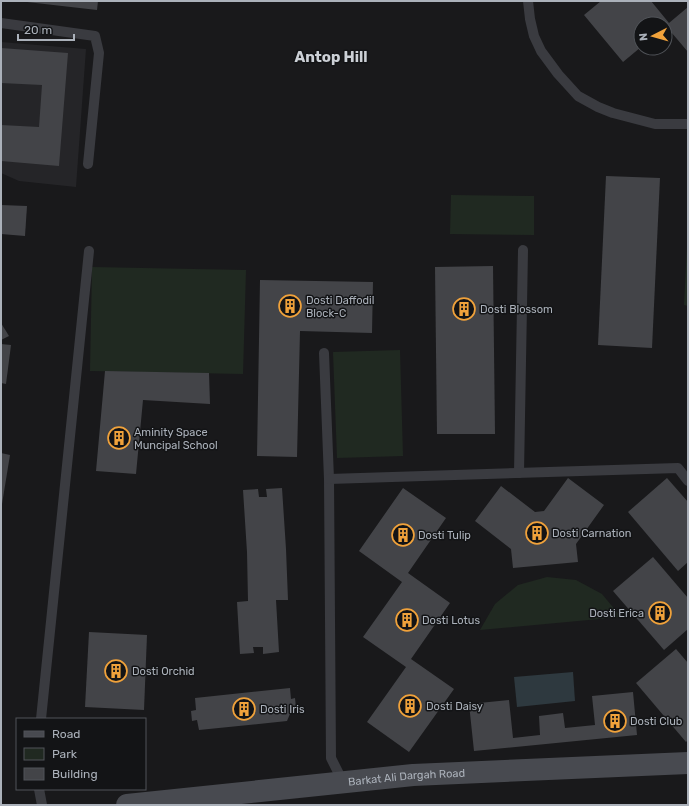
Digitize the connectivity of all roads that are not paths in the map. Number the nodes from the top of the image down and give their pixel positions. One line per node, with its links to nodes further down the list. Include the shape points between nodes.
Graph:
1 (528, 1): 3 (lane, via 534,36 541,51 578,96 613,113 655,124)
2 (1, 23): 4 (lane, via 95,36 99,53)
3 (688, 124)
4 (88, 164)
5 (523, 250): 8 (lane)
6 (89, 251): 11 (lane)
7 (324, 353): 9 (lane)
8 (519, 473): 9 (lane); 10 (lane, via 678,468)
9 (329, 479): 13 (lane, via 331,758)
10 (688, 481)
11 (42, 718)
12 (687, 762): 13 (main road, Barkat Ali Dargah Road, via 413,775)
13 (343, 782): 16 (main road, Barkat Ali Dargah Road)
14 (39, 790): 15 (lane)
15 (42, 805)
16 (127, 805)

